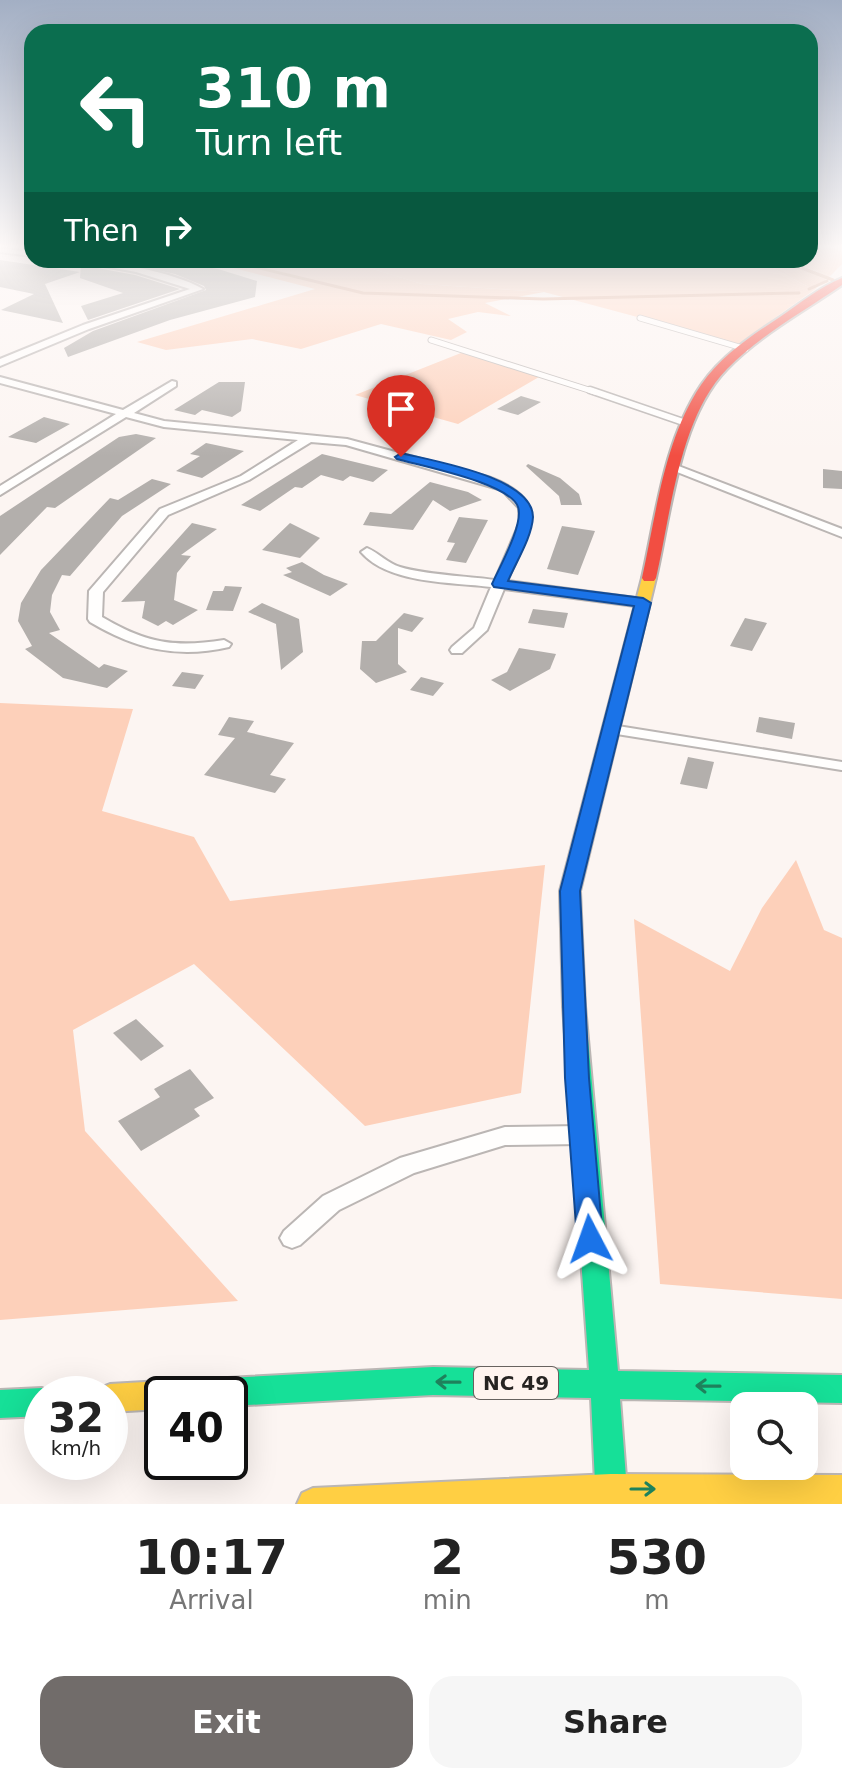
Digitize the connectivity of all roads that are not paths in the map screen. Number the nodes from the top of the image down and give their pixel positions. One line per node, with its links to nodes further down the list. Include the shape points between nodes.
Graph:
1 (121, 315): 6 (street)
2 (794, 315): 5 (main road)
3 (640, 318): 5 (lane)
4 (431, 340): 10 (lane)
5 (746, 349): 10 (main road, via 714,376)
6 (0, 363)
7 (0, 380): 9 (street)
8 (172, 384): 9 (street)
9 (124, 413): 11 (street, via 164,424); 13 (street)
10 (689, 424): 12 (main road)
11 (311, 437): 16 (street, via 347,442 506,487 525,507 526,522); 18 (street, via 245,478 164,512 96,591 95,619 129,640 183,652)
12 (676, 468): 14 (street); 17 (main road)
13 (0, 491)
14 (842, 533)
15 (367, 552): 16 (street, via 398,571)
16 (499, 584): 17 (street); 19 (street, via 480,630)
17 (643, 603): 20 (main road)
18 (224, 644)
19 (457, 650)
20 (610, 729): 21 (lane); 22 (main road, via 570,891)
21 (842, 766)
22 (582, 1135): 23 (street, via 505,1136 408,1165 331,1203); 24 (main road)
23 (292, 1238)
24 (607, 1384): 25 (main road, NC 49, one-way to 24); 26 (main road, NC 49, one-way to 26, via 433,1381); 30 (main road)
25 (842, 1389)
26 (248, 1391)
27 (24, 1403): 28 (main road)
28 (0, 1404)
29 (842, 1490): 30 (main road, one-way to 29)
30 (612, 1496): 31 (main road)
31 (313, 1504)

